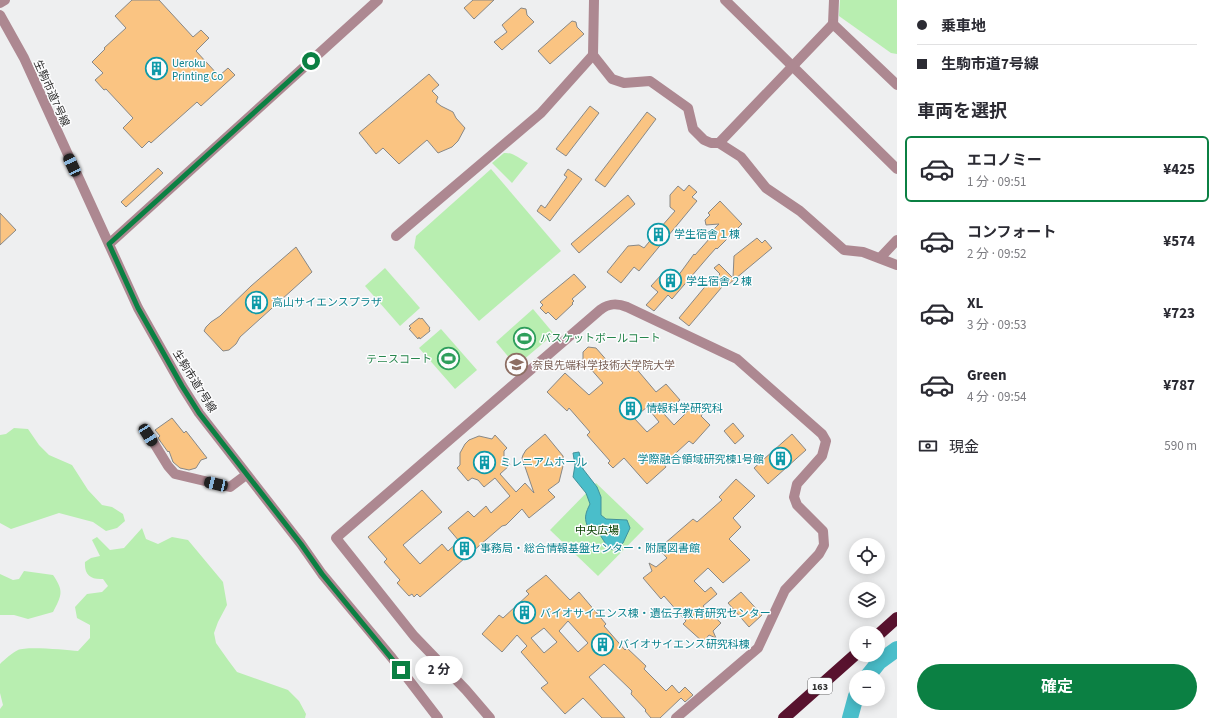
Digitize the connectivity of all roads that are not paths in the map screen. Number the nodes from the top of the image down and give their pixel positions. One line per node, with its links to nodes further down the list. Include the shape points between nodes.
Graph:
1 (5, 0): 6 (street)
2 (378, 0): 16 (street)
3 (594, 0): 9 (street)
4 (725, 0): 10 (street)
5 (834, 0): 8 (street)
6 (0, 3)
7 (0, 14): 16 (street, 生駒市道7号線, via 24,58)
8 (833, 24): 10 (street); 11 (street)
9 (593, 55): 12 (street, via 612,79 624,83 650,81 688,108 693,129 704,140); 14 (street, via 541,113)
10 (793, 66): 12 (street); 13 (street)
11 (897, 85)
12 (719, 143): 17 (street, via 741,157 766,188 800,211 844,250 863,252)
13 (897, 169)
14 (396, 236)
15 (897, 240): 17 (street)
16 (109, 244): 20 (street, 生駒市道7号線, via 138,308 182,386)
17 (880, 258): 18 (street)
18 (897, 265)
19 (148, 435): 20 (street, via 175,474 230,487)
20 (246, 475): 24 (street, 生駒市道7号線)
21 (897, 618): 22 (highway)
22 (885, 629)
23 (849, 660): 27 (highway, 163)
24 (438, 718)
25 (490, 718): 26 (street, via 414,636 336,538 600,310 614,304 627,307 737,359 822,434 826,441 822,456 796,484 794,497 797,505 823,531 824,544 819,554 785,590 758,648)
26 (676, 718)
27 (784, 718)

